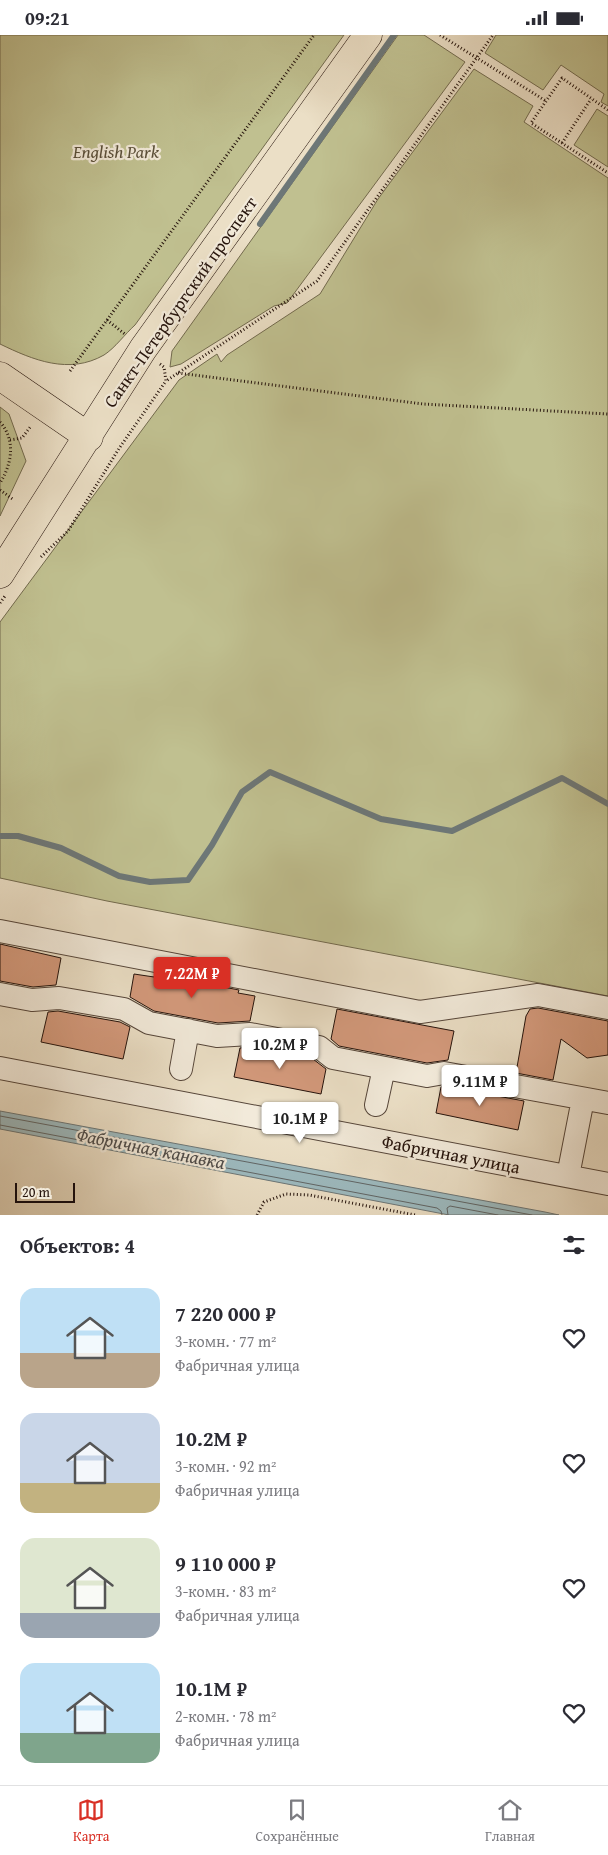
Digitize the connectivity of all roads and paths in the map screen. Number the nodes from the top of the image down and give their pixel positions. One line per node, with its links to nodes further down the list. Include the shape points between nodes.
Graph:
1 (314, 35): 11 (path)
2 (368, 35): 21 (main road, Санкт-Петербургский проспект, via 143,349)
3 (440, 35): 5 (path)
4 (493, 35): 5 (path)
5 (477, 58): 7 (path); 15 (path, via 317,281)
6 (591, 99): 7 (path, via 562,78); 8 (path); 9 (path)
7 (546, 101): 9 (path, via 531,123)
8 (608, 110)
9 (562, 143): 10 (path)
10 (608, 173)
11 (107, 320): 12 (path); 14 (path)
12 (128, 337)
13 (164, 367): 17 (path)
14 (70, 371)
15 (178, 373): 17 (path); 18 (path, via 423,404)
16 (0, 376): 21 (main road)
17 (166, 381): 26 (path, via 68,531)
18 (608, 414)
19 (0, 422): 22 (path)
20 (33, 422): 22 (path, via 22,438)
21 (89, 437): 27 (main road, Санкт-Петербургский проспект)
22 (10, 440): 23 (path, via 11,456)
23 (0, 483)
24 (0, 490): 25 (path)
25 (14, 500)
26 (36, 562)
27 (4, 583): 28 (path)
28 (0, 603)
29 (0, 931): 31 (street, via 420,1012 538,995)
30 (0, 995): 32 (street, via 32,1000 59,998 124,1009 149,1023)
31 (608, 1008)
32 (188, 1030): 34 (street, via 218,1036 250,1034 309,1045 319,1047 333,1058); 35 (street)
33 (0, 1068): 39 (street, Фабричная улица)
34 (384, 1068): 36 (street, via 427,1076 444,1073); 38 (street)
35 (181, 1069)
36 (583, 1099): 37 (street); 39 (street)
37 (608, 1103)
38 (376, 1105)
39 (568, 1176): 40 (street, Фабричная улица)
40 (608, 1184)
41 (257, 1215): 42 (path, via 264,1201 286,1194 310,1195)
42 (415, 1215)

